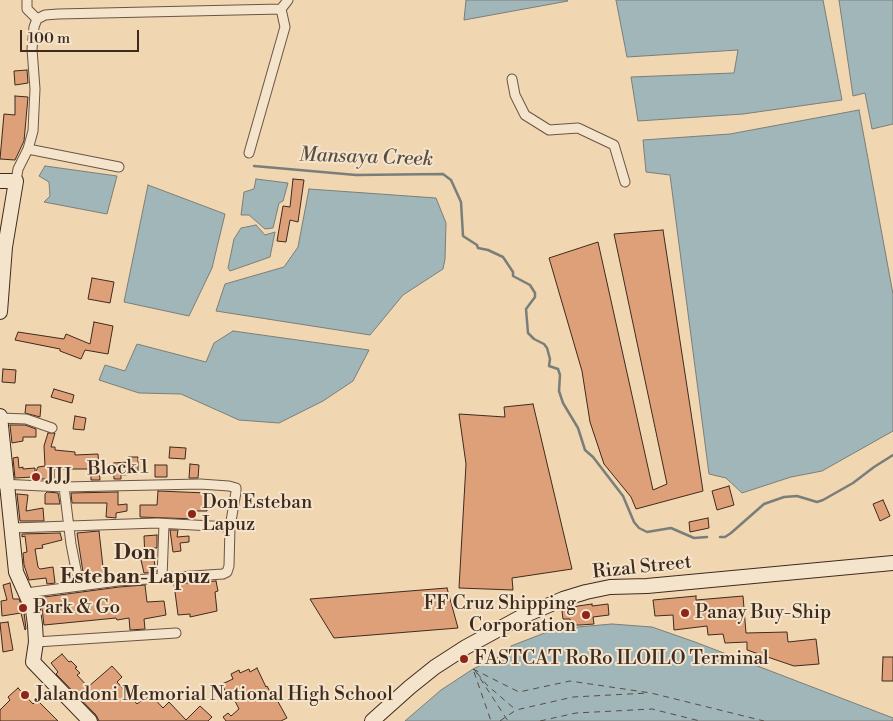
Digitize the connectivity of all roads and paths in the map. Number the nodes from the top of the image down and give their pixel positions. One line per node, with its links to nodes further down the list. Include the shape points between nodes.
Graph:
1 (27, 0): 4 (street, via 27,9)
2 (288, 0): 3 (street)
3 (281, 9): 4 (street, via 58,14); 7 (street, via 285,27)
4 (37, 19): 6 (street, via 32,49 35,117)
5 (512, 79): 11 (street, via 515,95 525,115 549,130 578,128 614,145)
6 (28, 149): 8 (street); 10 (street)
7 (249, 153)
8 (119, 167)
9 (0, 181): 10 (main road)
10 (16, 181): 12 (main road)
11 (625, 182)
12 (2, 247): 13 (main road)
13 (0, 312)
14 (0, 417): 15 (street, via 26,419); 16 (main road)
15 (52, 428)
16 (4, 484): 17 (street, Block 1); 21 (main road)
17 (64, 487): 19 (street); 20 (street, Block 1, via 230,486 236,488)
18 (164, 524): 19 (street); 20 (street); 23 (street)
19 (68, 526): 21 (street); 24 (street)
20 (230, 527): 23 (street, via 227,572)
21 (12, 528): 25 (main road, via 16,572)
22 (893, 563): 28 (main road, Rizal Street, via 610,587 586,592 521,617 466,647 428,672)
23 (162, 578): 24 (street)
24 (79, 585): 25 (street)
25 (26, 593): 27 (main road, via 33,610)
26 (176, 633): 27 (street)
27 (36, 642): 29 (main road, via 33,662)
28 (375, 719)
29 (90, 721)

